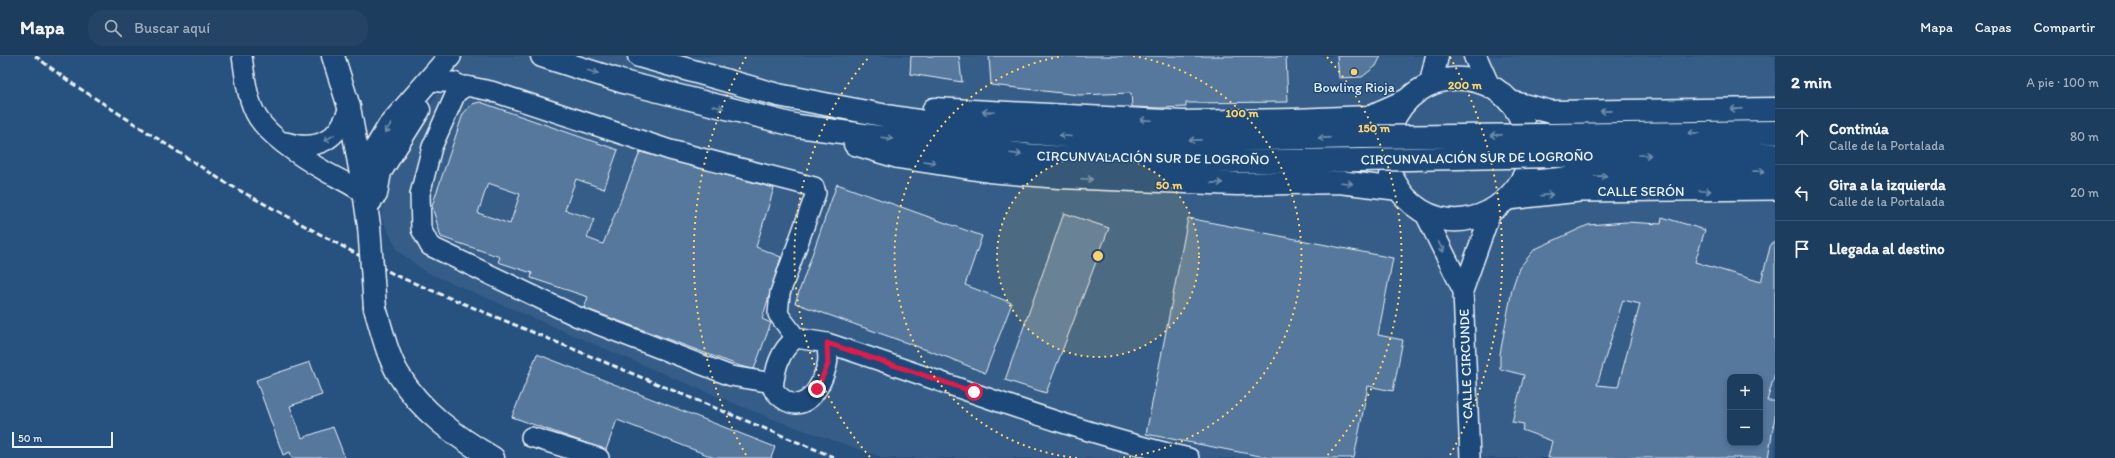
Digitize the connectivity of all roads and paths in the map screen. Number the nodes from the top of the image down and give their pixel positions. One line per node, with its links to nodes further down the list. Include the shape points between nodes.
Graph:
1 (242, 56): 22 (street, via 251,100 258,118)
2 (333, 56): 16 (main road)
3 (450, 56): 28 (main road, one-way to 28, via 389,126 370,158)
4 (453, 56): 10 (main road)
5 (542, 56): 19 (main road, CIRCUNVALACIÓN SUR DE LOGROÑO, one-way to 19, via 627,83)
6 (639, 56): 9 (main road, CIRCUNVALACIÓN SUR DE LOGROÑO)
7 (1437, 56): 11 (main road)
8 (1476, 56): 12 (main road)
9 (723, 78): 14 (main road, one-way to 9, via 1369,117 1183,122 942,110); 23 (main road, CIRCUNVALACIÓN SUR DE LOGROÑO, one-way to 9, bridge, via 1364,137 1155,141 1100,139 887,116 778,95)
10 (439, 82): 13 (street, via 454,82); 28 (main road, via 413,118)
11 (1431, 83): 12 (main road, via 1450,78 1469,79); 14 (main road, via 1417,90)
12 (1488, 85): 15 (main road)
13 (464, 87): 32 (street, via 491,91 670,150 814,187 816,193 780,293 778,314); 34 (street, via 456,93 432,147 420,194 421,229 430,246 578,317 731,376)
14 (1405, 101): 20 (main road, via 1394,116)
15 (1510, 102): 17 (main road, one-way to 15, via 1551,112); 18 (main road)
16 (349, 107): 22 (street, one-way to 22, via 344,123 333,137 326,141 301,147); 28 (main road)
17 (1775, 109)
18 (1523, 123)
19 (798, 126): 23 (main road, CIRCUNVALACIÓN SUR DE LOGROÑO, one-way to 23, bridge, via 1026,155 1194,162 1362,160); 29 (main road, one-way to 29, via 898,158 989,172 1133,181 1237,184 1395,182 1406,198)
20 (1391, 126)
21 (1775, 132): 23 (main road, CIRCUNVALACIÓN SUR DE LOGROÑO, one-way to 23)
22 (279, 140): 28 (street, via 324,171)
23 (1550, 145): 24 (main road, CIRCUNVALACIÓN SUR DE LOGROÑO, one-way to 24)
24 (1775, 154)
25 (1775, 171): 26 (main road, one-way to 25, via 1579,177)
26 (1518, 185): 27 (street, CALLE SERÓN, one-way to 27, via 1579,192); 30 (main road)
27 (1775, 190)
28 (367, 194): 37 (main road, bridge, via 375,308 387,350 399,375 428,413)
29 (1424, 212): 30 (main road, via 1446,220 1469,220); 31 (street, CALLE CIRCUNDE, one-way to 31)
30 (1491, 212): 31 (street, CALLE CIRCUNDE)
31 (1463, 291): 36 (street, CALLE CIRCUNDE)
32 (796, 338): 33 (street); 34 (street, via 788,344 780,357)
33 (827, 343): 34 (street, via 828,364 811,398 801,404 790,404 779,397 773,389); 39 (street, via 1092,432)
34 (774, 383)
35 (530, 437): 38 (street)
36 (1469, 438): 40 (street, CALLE CIRCUNDE); 41 (street, CALLE CIRCUNDE); 42 (street, CALLE CIRCUNDE)
37 (493, 458)
38 (599, 458)
39 (1189, 458)
40 (1461, 458)
41 (1470, 458)
42 (1480, 458)

